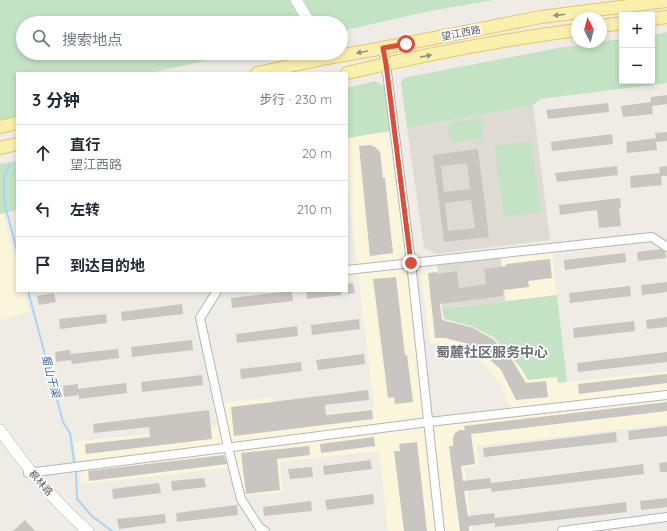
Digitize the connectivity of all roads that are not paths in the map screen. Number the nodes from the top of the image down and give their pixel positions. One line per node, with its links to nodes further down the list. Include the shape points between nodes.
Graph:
1 (296, 0): 3 (main road)
2 (667, 1): 9 (main road, 望江西路, one-way to 9, via 541,17)
3 (306, 16)
4 (667, 17): 5 (main road)
5 (655, 19)
6 (619, 23): 7 (main road)
7 (607, 25)
8 (571, 31): 12 (main road, 望江西路, one-way to 8, via 523,37)
9 (383, 48): 10 (main road, 望江西路, one-way to 10); 12 (street)
10 (348, 52)
11 (307, 60): 13 (main road, 望江西路)
12 (386, 64): 14 (main road, 望江西路); 20 (street)
13 (261, 72)
14 (348, 73)
15 (16, 123): 16 (main road)
16 (0, 127)
17 (16, 144): 18 (main road)
18 (0, 148)
19 (667, 246): 20 (street, via 652,237)
20 (411, 263): 21 (street); 24 (street)
21 (348, 270)
22 (216, 292): 27 (street, via 200,318)
23 (667, 394): 24 (street)
24 (429, 422): 27 (street); 33 (street)
25 (0, 430): 28 (main road, 枫林路)
26 (0, 443): 28 (main road, 枫林路)
27 (228, 447): 28 (street); 32 (street, via 241,500 259,527)
28 (28, 473): 30 (main road, 枫林路, via 63,517); 31 (main road, 枫林路)
29 (667, 518): 34 (street)
30 (79, 531)
31 (88, 531)
32 (265, 531)
33 (440, 531)
34 (562, 531)

